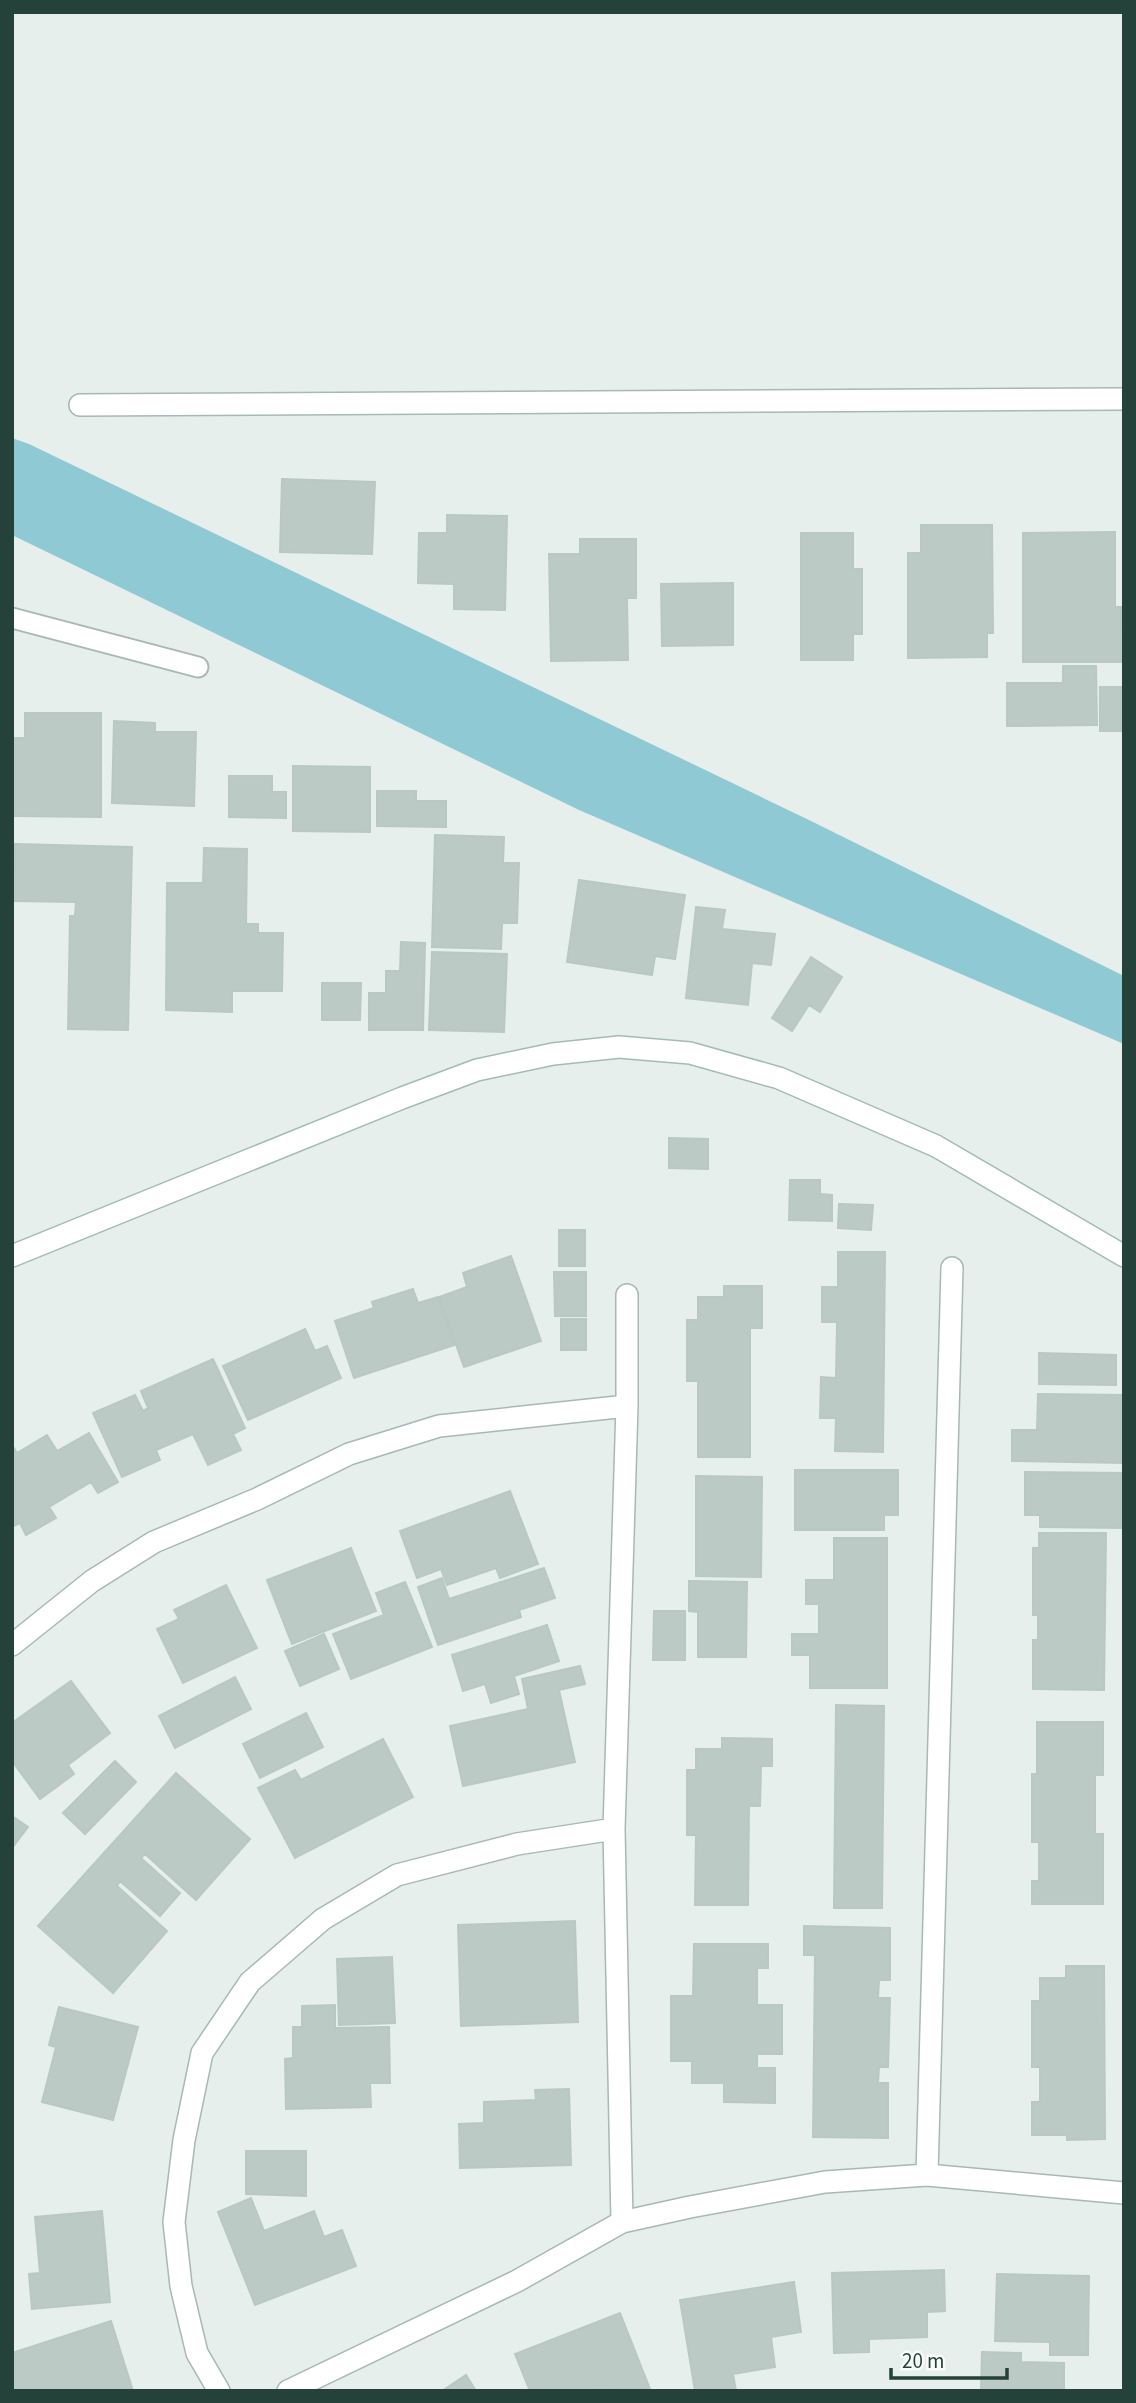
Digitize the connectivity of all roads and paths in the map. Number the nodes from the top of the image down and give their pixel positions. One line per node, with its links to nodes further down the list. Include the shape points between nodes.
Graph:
1 (1124, 399): 2 (street)
2 (80, 405)
3 (12, 618): 4 (lane)
4 (198, 667)
5 (12, 1256): 6 (street, via 477,1070 553,1054 619,1047 690,1053 779,1079 936,1146)
6 (1124, 1256)
7 (952, 1268): 12 (street)
8 (627, 1295): 9 (street)
9 (627, 1406): 10 (street, via 439,1426 349,1454 154,1542 92,1581); 11 (street)
10 (12, 1645)
11 (614, 1829): 14 (street); 15 (street, via 517,1844 397,1875 323,1919 250,1982 202,2053 184,2140 174,2222 181,2286 197,2353)
12 (927, 2175): 13 (street); 14 (street, via 825,2182)
13 (1124, 2193)
14 (622, 2222): 16 (street, via 517,2281)
15 (219, 2391)
16 (288, 2391)

